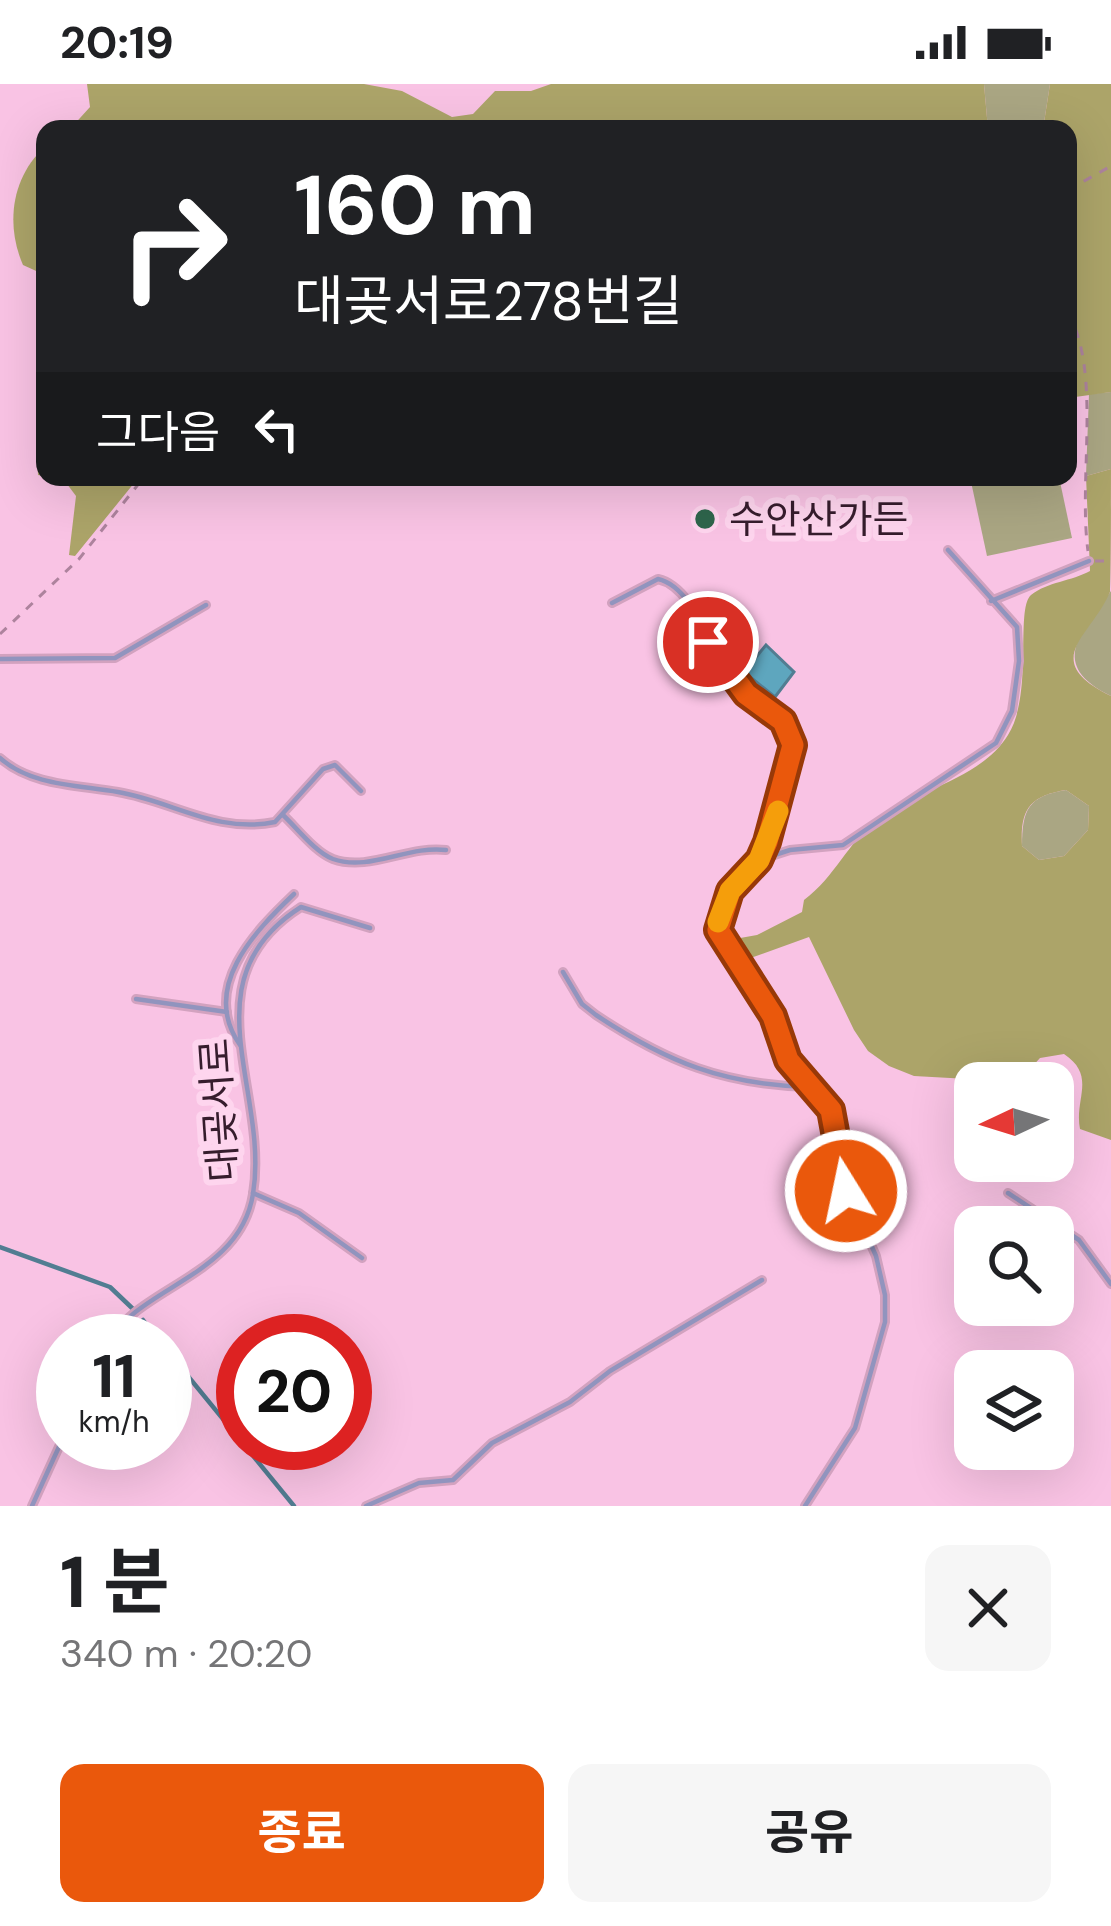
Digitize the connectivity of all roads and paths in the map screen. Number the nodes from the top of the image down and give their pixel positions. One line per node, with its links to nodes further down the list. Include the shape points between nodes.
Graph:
1 (1111, 166): 2 (path)
2 (1077, 185)
3 (1077, 333): 6 (path, via 1085,350)
4 (137, 486): 11 (path, via 87,550)
5 (949, 550): 8 (lane)
6 (1089, 561): 7 (path); 8 (lane)
7 (1111, 561)
8 (991, 601): 17 (lane, via 1017,627 1019,661 1012,711 996,743 843,845)
9 (612, 604): 17 (lane, via 658,579 679,588 730,676 790,730 786,783)
10 (206, 605): 12 (lane, via 115,658)
11 (0, 634)
12 (0, 659)
13 (0, 758): 15 (lane, via 38,778 119,792 204,820 263,824)
14 (361, 791): 15 (lane, via 335,764)
15 (283, 815): 16 (lane, via 334,860)
16 (446, 850)
17 (759, 860): 24 (lane, via 730,891 718,930)
18 (294, 894): 22 (lane, via 242,949)
19 (370, 928): 23 (lane, 대곶서로, via 301,908 272,931 240,984)
20 (563, 972): 24 (lane, via 596,1016 701,1073)
21 (136, 999): 22 (lane)
22 (227, 1012): 23 (lane)
23 (243, 1049): 25 (lane, 대곶서로)
24 (810, 1087): 34 (lane, via 831,1110 841,1177 876,1256 885,1309 855,1428)
25 (254, 1193): 27 (lane, via 299,1213); 30 (lane, 대곶서로, via 213,1260)
26 (1008, 1193): 29 (lane, via 1079,1240)
27 (362, 1258)
28 (762, 1280): 33 (lane, via 492,1442 453,1480 419,1483)
29 (1111, 1284)
30 (135, 1314)
31 (48, 1470): 32 (lane)
32 (32, 1506)
33 (366, 1506)
34 (805, 1506)

